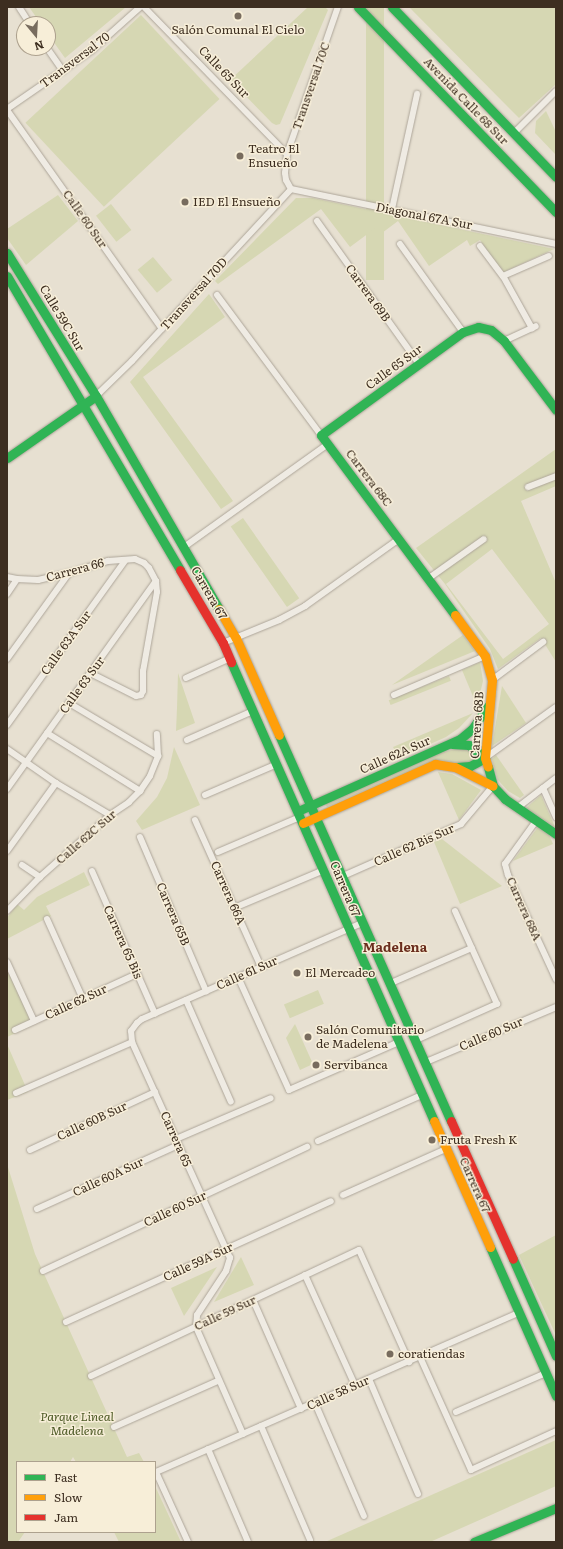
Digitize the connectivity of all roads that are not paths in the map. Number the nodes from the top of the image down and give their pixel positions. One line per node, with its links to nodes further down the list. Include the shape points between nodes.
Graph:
1 (19, 7): 7 (street)
2 (140, 7): 9 (street, Transversal 70, via 105,39)
3 (144, 7): 14 (street, Calle 65 Sur)
4 (338, 7): 14 (street, Transversal 70C)
5 (358, 7): 18 (main road, Avenida Calle 68 Sur)
6 (392, 7): 13 (main road, Avenida Calle 68 Sur)
7 (25, 16)
8 (53, 56): 9 (street)
9 (63, 71): 12 (street, Transversal 70)
10 (556, 91): 13 (street)
11 (417, 94): 17 (street)
12 (7, 110): 28 (street, Calle 60 Sur)
13 (514, 133): 15 (main road, Avenida Calle 68 Sur)
14 (288, 154): 16 (street, Transversal 70C, via 285,173)
15 (556, 177)
16 (291, 189): 17 (street, Diagonal 67A Sur); 28 (street, Transversal 70D)
17 (392, 209): 21 (street, Diagonal 67A Sur)
18 (556, 212)
19 (317, 222): 31 (street, Carrera 69B)
20 (400, 244): 29 (street)
21 (556, 244)
22 (480, 246): 26 (street)
23 (7, 253): 32 (main road, Calle 59C Sur)
24 (549, 256): 26 (street)
25 (7, 276): 33 (main road, Calle 59C Sur)
26 (503, 276): 30 (street, via 534,327)
27 (217, 295): 35 (street, Carrera 68C)
28 (162, 329): 32 (street, Transversal 70D)
29 (463, 332): 30 (main road, Calle 65 Sur, via 484,328 496,333); 31 (main road, Calle 65 Sur)
30 (504, 341): 34 (main road)
31 (419, 364): 35 (main road, Calle 65 Sur)
32 (96, 396): 33 (main road); 42 (main road, Carrera 67)
33 (84, 405): 37 (main road); 52 (main road, Carrera 67)
34 (556, 410)
35 (322, 435): 36 (main road, Carrera 68C)
36 (328, 444): 40 (main road, Carrera 68C); 42 (street)
37 (7, 458)
38 (556, 476): 39 (street)
39 (528, 487)
40 (399, 539): 46 (main road, Carrera 68C); 50 (street, via 304,606 280,620)
41 (484, 539): 46 (street)
42 (184, 547): 50 (main road, Carrera 67)
43 (125, 561): 44 (street, Carrera 66, via 108,561); 48 (street, Carrera 66, via 135,559 144,563 150,568); 64 (street, Calle 63A Sur)
44 (69, 573): 47 (street, Carrera 66, via 38,580); 55 (street)
45 (7, 577): 47 (street, Carrera 66)
46 (429, 578): 53 (main road, Carrera 68C)
47 (17, 580): 49 (street)
48 (156, 581): 56 (street, Calle 63 Sur); 56 (street, via 155,609 141,695 136,696)
49 (7, 594)
50 (236, 638): 52 (street); 82 (main road, Carrera 67)
51 (543, 642): 58 (street)
52 (223, 643): 54 (main road, Carrera 67)
53 (485, 656): 58 (main road, Carrera 68C); 59 (street)
54 (230, 658): 57 (street); 63 (main road, Carrera 67)
55 (7, 659)
56 (90, 673): 60 (street, Calle 63 Sur)
57 (186, 678)
58 (492, 680): 61 (main road, Carrera 68B)
59 (394, 695)
60 (69, 703): 65 (street, Calle 63 Sur); 70 (street)
61 (490, 704): 68 (main road, Calle 62A Sur, via 472,729); 71 (main road, Carrera 68B)
62 (556, 707): 71 (street)
63 (253, 711): 67 (street); 73 (main road, Carrera 67)
64 (7, 725)
65 (47, 733): 72 (street, Calle 63 Sur); 80 (street)
66 (157, 734): 70 (street, Calle 62C Sur)
67 (187, 740)
68 (450, 744): 71 (main road, via 469,746); 82 (main road, Calle 62A Sur)
69 (7, 749): 72 (street)
70 (158, 756): 80 (street, Calle 62C Sur, via 150,776)
71 (485, 758): 74 (main road, via 470,766); 77 (main road, Carrera 68B)
72 (26, 762): 76 (street); 79 (street, Calle 63 Sur)
73 (277, 764): 81 (street); 85 (main road, Carrera 67)
74 (455, 767): 77 (main road, Calle 62A Sur); 86 (main road, Calle 62A Sur, via 442,764 428,766)
75 (556, 778): 78 (street)
76 (56, 783): 84 (street); 93 (street)
77 (493, 786): 83 (main road, Carrera 68B); 98 (street, Calle 62 Bis Sur, via 461,824)
78 (543, 788): 83 (street); 87 (street)
79 (7, 789)
80 (140, 791): 84 (street, Calle 62C Sur)
81 (205, 795)
82 (312, 805): 85 (main road, Calle 62A Sur); 86 (main road, Carrera 67)
83 (517, 808): 89 (main road, Carrera 68B)
84 (110, 815): 99 (street, Calle 62C Sur)
85 (300, 817): 86 (main road, Calle 62A Sur); 94 (street, Calle 62A Sur); 96 (main road, Carrera 67)
86 (317, 817): 98 (main road, Carrera 67)
87 (556, 817)
88 (195, 820): 101 (street, Carrera 66A)
89 (536, 821): 90 (main road, Carrera 68B); 112 (street, Carrera 68A, via 505,864)
90 (554, 833): 92 (street)
91 (140, 837): 114 (street, Carrera 65B)
92 (556, 841)
93 (7, 851)
94 (218, 852)
95 (22, 865): 99 (street)
96 (324, 870): 101 (street); 106 (main road, Carrera 67)
97 (92, 871): 110 (street, Carrera 65 Bis)
98 (344, 876): 105 (main road, Carrera 67)
99 (40, 877): 100 (street, Calle 62C Sur)
100 (9, 904): 103 (street, Calle 62C Sur)
101 (234, 908): 109 (street, Carrera 66A)
102 (455, 910): 107 (street)
103 (7, 911)
104 (47, 919): 115 (street)
105 (364, 922): 106 (street, Calle 61 Sur); 113 (main road, Carrera 67)
106 (349, 928): 109 (street, Calle 61 Sur); 124 (main road, Carrera 67)
107 (472, 948): 113 (street); 123 (street, via 497,1004)
108 (7, 962): 119 (street)
109 (261, 967): 111 (street, Calle 61 Sur)
110 (137, 974): 115 (street, Calle 62 Sur); 118 (street, Carrera 65 Bis)
111 (238, 977): 114 (street, Calle 61 Sur); 124 (street, via 289,1090)
112 (556, 979)
113 (391, 983): 123 (main road, Carrera 67)
114 (206, 991): 116 (street, Calle 61 Sur)
115 (83, 999): 119 (street, Calle 62 Sur)
116 (186, 1000): 118 (street, Calle 61 Sur); 130 (street)
117 (556, 1007): 125 (street, Calle 60 Sur)
118 (155, 1014): 120 (street, Calle 61 Sur, via 142,1019)
119 (34, 1021): 121 (street, Calle 62 Sur)
120 (133, 1027): 122 (street, Carrera 65)
121 (15, 1030)
122 (132, 1042): 126 (street); 127 (street, Carrera 65)
123 (417, 1042): 124 (main road); 125 (main road, Carrera 67)
124 (401, 1046): 128 (main road, Carrera 67)
125 (426, 1062): 147 (main road, Carrera 67)
126 (16, 1092)
127 (155, 1092): 132 (street, Carrera 65); 135 (street, Calle 60B Sur)
128 (422, 1095): 131 (street); 134 (main road, Carrera 67)
129 (271, 1098): 132 (street, Calle 60A Sur)
130 (231, 1102)
131 (318, 1141)
132 (177, 1142): 137 (street, Carrera 65); 139 (street, Calle 60A Sur)
133 (307, 1147): 137 (street, Calle 60 Sur)
134 (446, 1149): 136 (street); 144 (main road, Carrera 67)
135 (30, 1150)
136 (342, 1195)
137 (202, 1196): 140 (street, Carrera 65); 141 (street, Calle 60 Sur)
138 (331, 1201): 140 (street, Calle 59A Sur)
139 (37, 1209)
140 (226, 1249): 145 (street, Calle 59A Sur); 146 (street, via 230,1258 226,1271 197,1315)
141 (44, 1271)
142 (305, 1275): 143 (street, Calle 59 Sur); 149 (street, Calle 59 Sur, via 359,1250); 154 (street)
143 (253, 1300): 146 (street, Calle 59 Sur); 157 (street)
144 (519, 1313): 148 (street, Calle 58 Sur); 150 (main road, Carrera 67)
145 (66, 1322)
146 (196, 1327): 151 (street, Calle 59 Sur); 153 (street)
147 (556, 1356)
148 (420, 1357): 149 (street, Calle 58 Sur); 161 (street, via 471,1470)
149 (409, 1362): 152 (street, Calle 58 Sur)
150 (546, 1374): 155 (main road, Carrera 67); 158 (street)
151 (91, 1376)
152 (369, 1379): 154 (street, Calle 58 Sur); 164 (street)
153 (218, 1381): 160 (street); 162 (street)
154 (354, 1385): 156 (street, Calle 58 Sur)
155 (556, 1396)
156 (315, 1403): 157 (street, Calle 58 Sur); 166 (street)
157 (301, 1409): 159 (street, Calle 58 Sur)
158 (456, 1412)
159 (261, 1426): 162 (street, Calle 58 Sur); 167 (street)
160 (114, 1427)
161 (556, 1432)
162 (242, 1434): 163 (street, Calle 58 Sur)
163 (208, 1450): 168 (street, Calle 58 Sur, via 156,1472); 169 (street)
164 (418, 1494)
165 (556, 1508): 170 (main road)
166 (364, 1516)
167 (310, 1540)
168 (188, 1542)
169 (248, 1542)
170 (474, 1542)

